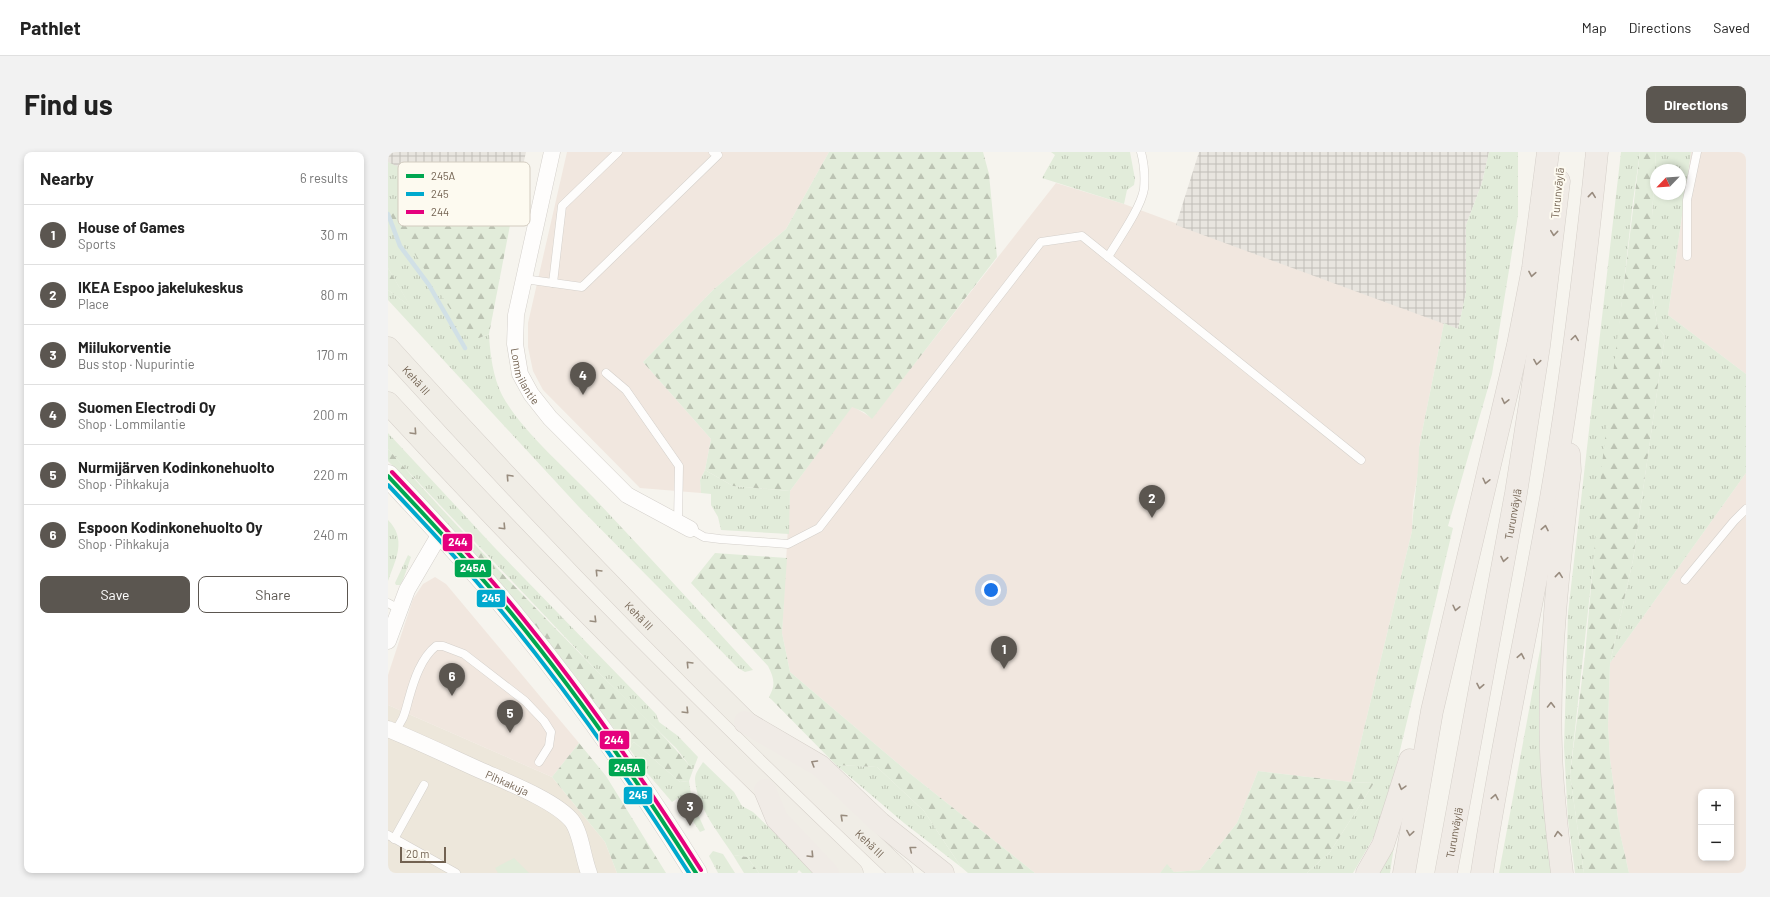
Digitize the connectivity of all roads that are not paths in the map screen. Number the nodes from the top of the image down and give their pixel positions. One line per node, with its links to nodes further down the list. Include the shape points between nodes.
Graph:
1 (552, 152): 11 (street, Lommilantie)
2 (618, 152): 12 (lane, via 562,206)
3 (713, 152): 12 (lane, via 718,155 582,287)
4 (1141, 152): 10 (lane, via 1144,163 1144,189 1139,203)
5 (1548, 152): 25 (highway, one-way to 25, via 1533,268 1518,345)
6 (1562, 152): 41 (highway, Turunväylä, one-way to 41, via 1539,346 1516,493)
7 (1597, 152): 16 (highway, one-way to 7)
8 (1697, 152): 9 (lane, via 1687,200)
9 (1687, 256)
10 (1108, 258): 17 (lane); 20 (lane, via 1082,236 1041,242 819,528 788,544 704,537)
11 (524, 279): 12 (lane); 20 (street, Lommilantie, via 516,315 515,344 520,374 531,394 550,418 627,495)
12 (553, 283)
13 (388, 348): 26 (highway, Kehä III, one-way to 13, via 584,558)
14 (606, 373): 20 (lane, via 626,390 679,466)
15 (388, 403): 30 (highway, one-way to 30, via 564,590)
16 (1566, 404): 42 (highway, one-way to 16); 43 (highway, one-way to 16, via 1551,749 1556,596 1570,471)
17 (1361, 460)
18 (388, 476): 21 (main road)
19 (1746, 509): 22 (lane)
20 (684, 526)
21 (441, 532): 23 (street, via 407,590); 34 (main road, via 511,612 572,690 630,769)
22 (1685, 580)
23 (394, 606): 24 (street)
24 (388, 641)
25 (1432, 712): 39 (highway, one-way to 39, via 1412,753 1383,845); 40 (highway, one-way to 40)
26 (746, 722): 37 (highway, Kehä III, one-way to 26); 38 (highway, one-way to 26, via 880,823 820,766)
27 (391, 730): 28 (lane, via 402,724 420,667 431,650 436,646 443,646 464,654 525,701 544,721 551,732 549,746); 33 (street, Pihkakuja, via 540,798 564,814 572,820 577,829 583,859)
28 (539, 762)
29 (424, 784): 31 (lane)
30 (765, 790): 35 (highway, one-way to 35, via 777,819); 36 (highway)
31 (391, 837): 32 (lane)
32 (456, 873)
33 (589, 873)
34 (696, 873)
35 (828, 873)
36 (852, 873)
37 (902, 873)
38 (943, 873)
39 (1367, 873)
40 (1404, 873)
41 (1446, 873)
42 (1482, 873)
43 (1562, 873)

